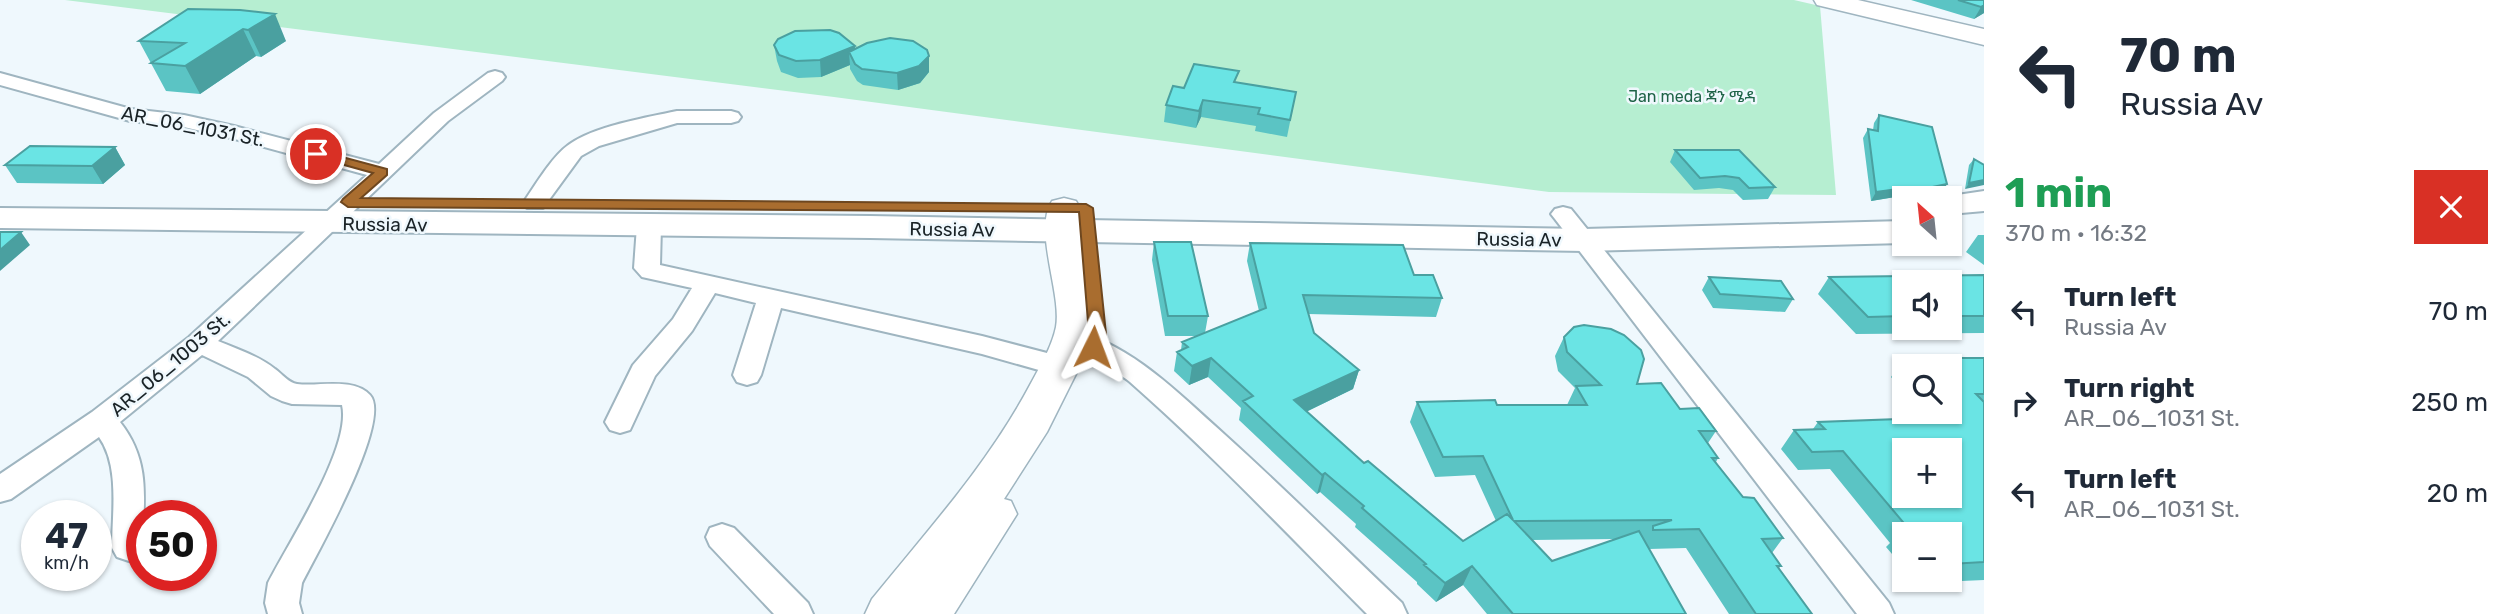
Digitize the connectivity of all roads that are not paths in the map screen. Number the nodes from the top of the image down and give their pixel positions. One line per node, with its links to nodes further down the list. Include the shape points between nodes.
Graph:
1 (1839, 1): 2 (main road)
2 (1984, 37)
3 (495, 77): 6 (street, via 441,117)
4 (0, 79): 6 (street, AR_06_1031 St., via 130,115 184,121)
5 (731, 117): 9 (street, via 677,117 591,141 573,151)
6 (383, 172): 12 (street)
7 (0, 197): 12 (main road, Russia Av)
8 (1984, 201): 10 (main road)
9 (536, 202): 12 (main road, Russia Av); 14 (main road, Russia Av)
10 (1962, 203)
11 (1892, 208): 16 (main road, Russia Av)
12 (338, 213): 13 (main road, Russia Av); 15 (main road, Russia Av); 22 (street, AR_06_1003 St.)
13 (0, 218)
14 (1075, 220): 15 (main road, Russia Av, via 870,227); 16 (main road, Russia Av); 23 (main road)
15 (649, 226): 20 (street, via 647,268)
16 (1574, 227): 19 (main road, Russia Av); 36 (street)
17 (1984, 227): 18 (main road)
18 (1962, 228)
19 (1892, 232)
20 (707, 285): 21 (street); 26 (street, via 683,325 643,372)
21 (771, 297): 23 (street, via 982,345); 24 (street)
22 (199, 343): 25 (street, AR_06_1003 St.); 33 (street, via 258,370 292,394 347,395 359,401 359,420 346,463 285,583)
23 (1075, 351): 32 (main road); 35 (street, via 1146,380)
24 (747, 375)
25 (102, 419): 27 (street, AR_06_1003 St.); 30 (street, via 121,445)
26 (620, 422)
27 (38, 464): 28 (street); 29 (street, AR_06_1003 St.)
28 (0, 465)
29 (0, 491)
30 (128, 500)
31 (722, 537): 34 (street)
32 (915, 604)
33 (285, 614)
34 (796, 614)
35 (1390, 614)
36 (1877, 614)

